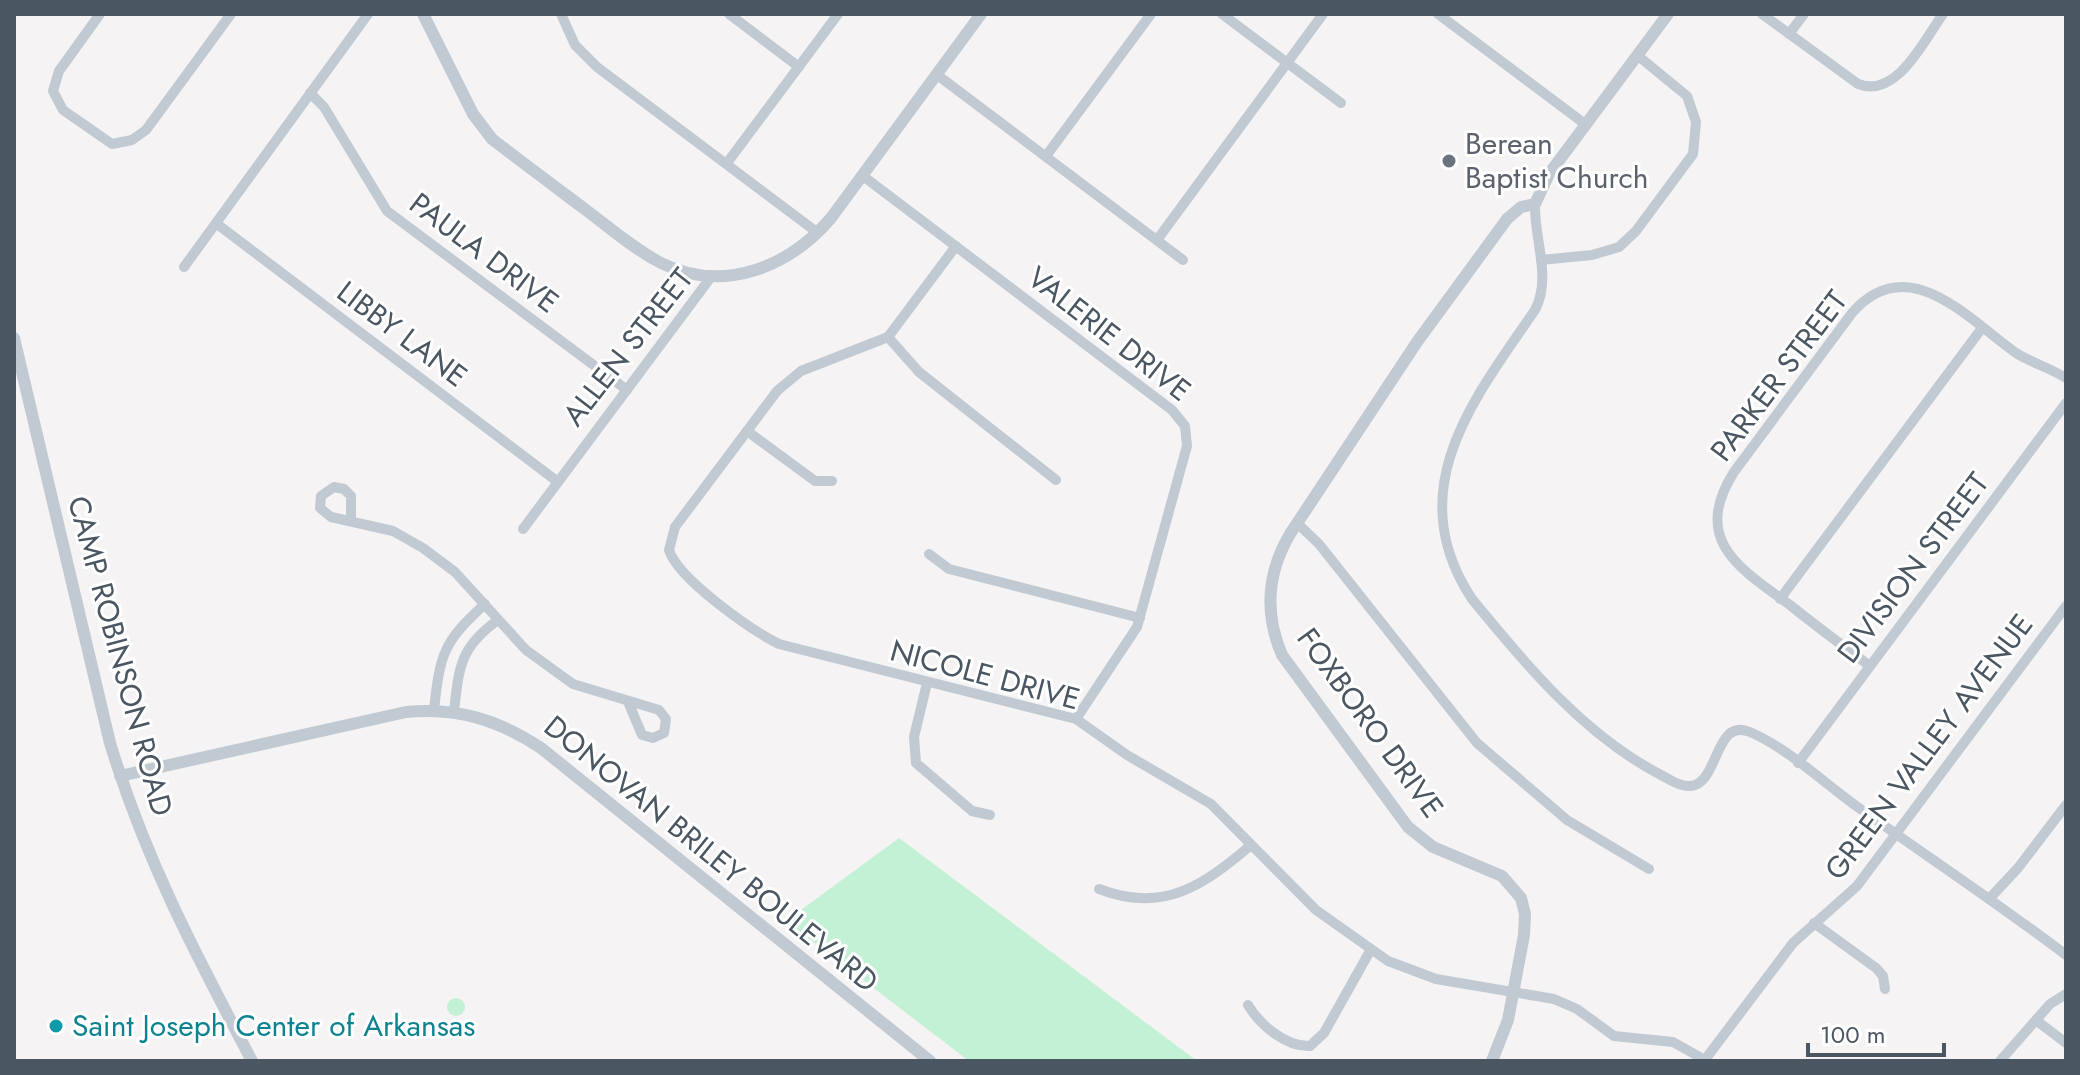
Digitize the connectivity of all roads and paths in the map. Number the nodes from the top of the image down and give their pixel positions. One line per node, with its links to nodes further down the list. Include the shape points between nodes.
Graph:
1 (100, 14): 2 (street, via 59,71 53,91 63,110 112,144 146,130)
2 (231, 14)
3 (368, 14): 22 (street)
4 (423, 14): 36 (street, via 473,114 492,139 651,258)
5 (561, 14): 26 (street, via 575,45 590,61)
6 (729, 14): 20 (street)
7 (838, 14): 20 (street)
8 (981, 14): 21 (street, ALLEN STREET)
9 (1151, 14): 25 (street)
10 (1222, 14): 19 (street)
11 (1323, 14): 19 (street)
12 (1438, 14): 24 (street)
13 (1668, 14): 18 (street)
14 (1762, 14): 17 (street)
15 (1804, 14): 17 (street)
16 (1943, 14): 17 (street, via 1894,78 1876,87 1858,84)
17 (1789, 34)
18 (1637, 55): 24 (street); 34 (street, via 1687,96 1696,122 1693,154 1619,247)
19 (1287, 63): 23 (street); 31 (street)
20 (799, 67): 26 (street)
21 (936, 74): 25 (street); 27 (street, ALLEN STREET)
22 (310, 93): 29 (street); 41 (street, PAULA DRIVE, via 394,217)
23 (1341, 103)
24 (1585, 124): 28 (street, via 1549,174)
25 (1046, 156): 31 (street)
26 (727, 163): 30 (street)
27 (863, 176): 30 (street, ALLEN STREET); 32 (street, VALERIE DRIVE)
28 (1535, 204): 34 (street); 48 (street, FOXBORO DRIVE, via 1514,212 1492,239)
29 (217, 224): 35 (street); 46 (street, LIBBY LANE)
30 (818, 233): 36 (street, ALLEN STREET, via 776,264)
31 (1157, 240): 33 (street)
32 (956, 246): 38 (street); 54 (street, VALERIE DRIVE, via 1184,423 1187,446)
33 (1183, 260)
34 (1541, 260): 66 (street, via 1537,306 1474,400 1446,460 1442,507 1452,562 1472,599 1591,729 1657,773 1694,785 1732,731 1748,732)
35 (184, 267)
36 (711, 277): 41 (street, ALLEN STREET)
37 (1982, 328): 40 (street, via 2027,360); 51 (street); 51 (street, PARKER STREET, via 1922,289 1886,290 1852,313 1723,489 1717,509 1719,536 1733,561)
38 (888, 337): 43 (street, NICOLE DRIVE, via 801,371 777,391); 44 (street, via 919,372)
39 (14, 338): 67 (street, CAMP ROBINSON ROAD)
40 (2066, 378)
41 (627, 390): 46 (street, ALLEN STREET)
42 (2066, 403): 59 (street, DIVISION STREET)
43 (747, 431): 45 (street, via 812,479); 61 (street, NICOLE DRIVE, via 675,527 669,550 675,564 779,644)
44 (1056, 480)
45 (832, 481)
46 (558, 482): 49 (street, ALLEN STREET)
47 (351, 519): 52 (street, via 393,531 423,548)
48 (1297, 523): 72 (street, via 1477,743 1567,820); 79 (street, FOXBORO DRIVE, via 1277,560 1270,593 1271,625 1282,655 1408,827 1433,847 1502,876 1521,898 1526,921)
49 (523, 529)
50 (929, 554): 54 (street, via 949,569)
51 (1780, 599): 59 (street)
52 (485, 604): 55 (street); 56 (street)
53 (2066, 606): 70 (street, GREEN VALLEY AVENUE)
54 (1140, 618): 65 (street, VALERIE DRIVE)
55 (498, 620): 57 (street); 62 (street, via 557,675)
56 (455, 632): 57 (street); 58 (street)
57 (471, 643): 60 (street)
58 (441, 664): 60 (street); 63 (street)
59 (1870, 666): 66 (street, DIVISION STREET)
60 (460, 669): 64 (street)
61 (927, 683): 65 (street, NICOLE DRIVE); 69 (street, via 914,737 916,763 972,811)
62 (629, 704)
63 (434, 710): 64 (street, DONOVAN BRILEY BOULEVARD); 67 (street, DONOVAN BRILEY BOULEVARD, via 375,717)
64 (454, 711): 86 (street, DONOVAN BRILEY BOULEVARD, via 508,728 541,748)
65 (1076, 719): 71 (street, NICOLE DRIVE, via 1211,804)
66 (1798, 763): 70 (street)
67 (120, 776): 85 (street, CAMP ROBINSON ROAD, via 161,885)
68 (2066, 805): 74 (street)
69 (990, 815)
70 (1896, 834): 74 (street); 75 (street, GREEN VALLEY AVENUE, via 1851,892)
71 (1251, 845): 73 (street, via 1187,891 1137,897); 76 (street, NICOLE DRIVE, via 1316,910)
72 (1649, 869)
73 (1099, 889)
74 (1989, 899): 77 (street)
75 (1814, 923): 78 (street, via 1876,968); 84 (street, GREEN VALLEY AVENUE)
76 (1370, 951): 79 (street, NICOLE DRIVE, via 1436,979); 81 (street, via 1324,1033 1310,1046 1287,1040 1259,1021)
77 (2066, 955)
78 (1885, 989)
79 (1514, 990): 84 (street, NICOLE DRIVE, via 1566,1003 1614,1036 1673,1042); 87 (street, FOXBORO DRIVE)
80 (2066, 994): 82 (street)
81 (1248, 1005)
82 (2037, 1021): 83 (street); 88 (street)
83 (2066, 1043)
84 (1705, 1060)
85 (252, 1061)
86 (930, 1061)
87 (1492, 1061)
88 (2000, 1061)

